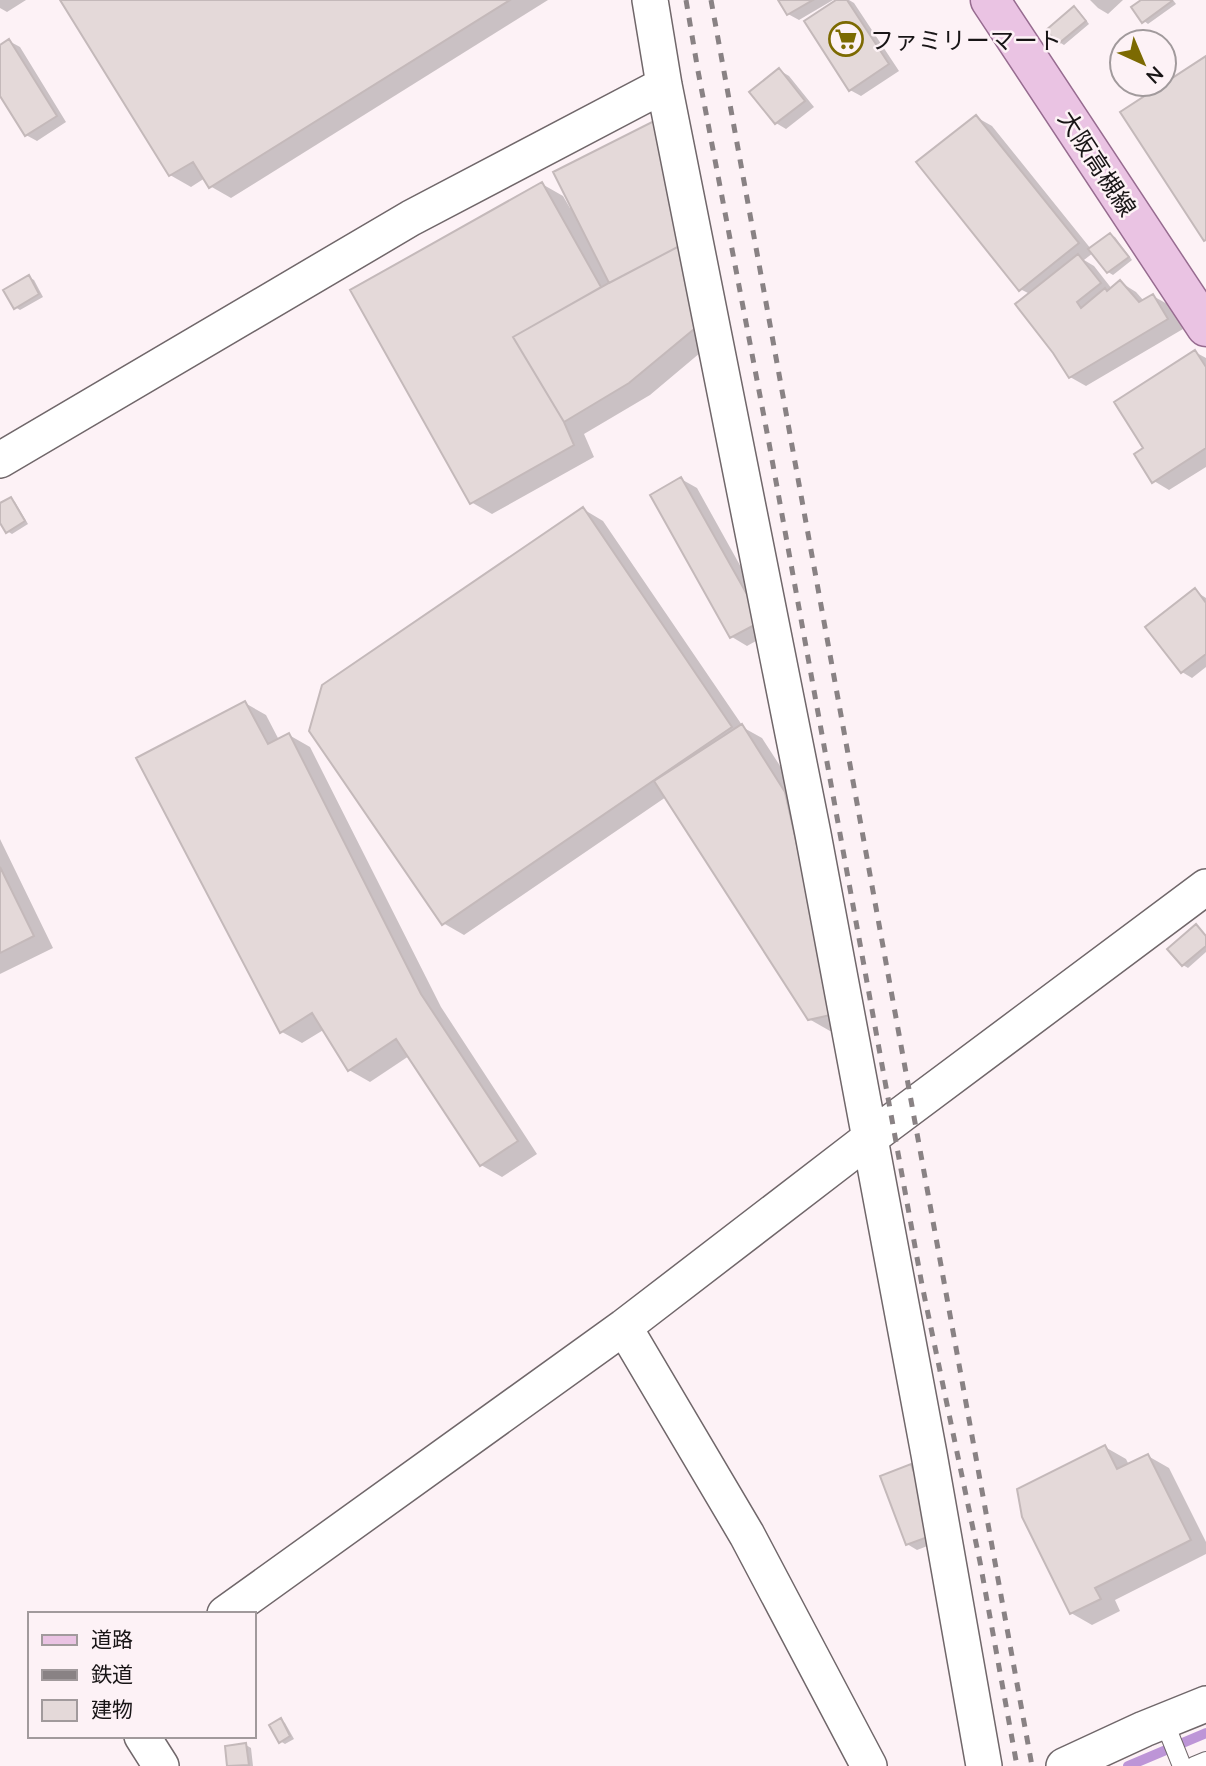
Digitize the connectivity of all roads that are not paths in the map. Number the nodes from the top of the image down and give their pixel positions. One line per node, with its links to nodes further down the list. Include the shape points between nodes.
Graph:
1 (650, 0): 3 (street)
2 (990, 0): 4 (main road, 大阪高槻線)
3 (664, 85): 5 (street, via 411,218); 7 (street)
4 (1206, 327)
5 (0, 460)
6 (1206, 887): 7 (street)
7 (870, 1138): 8 (street); 17 (street)
8 (624, 1327): 9 (street); 16 (street, via 747,1535)
9 (228, 1612)
10 (1206, 1704): 11 (street)
11 (1167, 1728): 13 (lane); 18 (street)
12 (143, 1738): 15 (street)
13 (1180, 1760)
14 (1206, 1761): 19 (lane)
15 (161, 1766)
16 (869, 1766)
17 (984, 1766)
18 (1064, 1766)
19 (1194, 1766)

